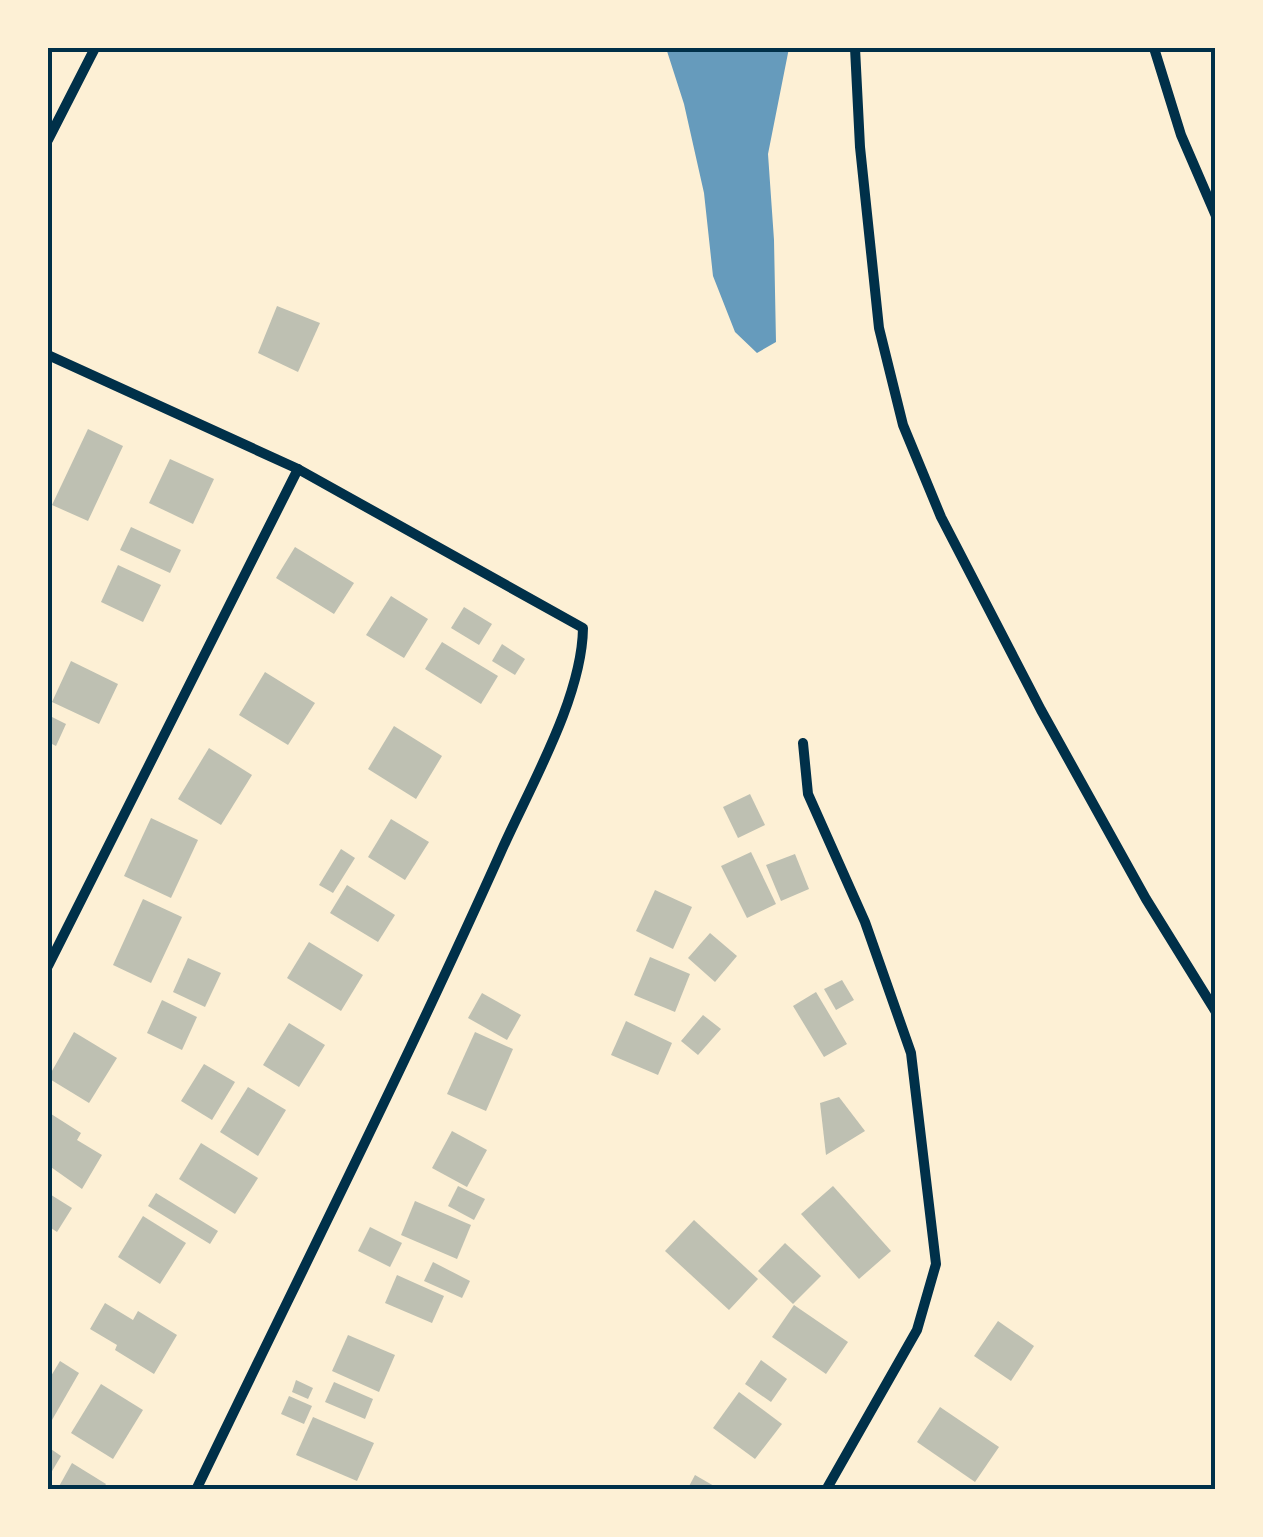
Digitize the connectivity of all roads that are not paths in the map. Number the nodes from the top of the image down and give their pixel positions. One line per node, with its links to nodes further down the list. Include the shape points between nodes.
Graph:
1 (95, 48): 4 (street)
2 (856, 48): 10 (street, via 879,328 903,425 941,517 1041,710)
3 (1154, 48): 5 (street)
4 (48, 140)
5 (1216, 216)
6 (48, 355): 7 (street)
7 (298, 470): 9 (street); 11 (street, via 582,628 582,656 474,911)
8 (802, 743): 12 (street, via 808,794 865,922 912,1053 936,1264 916,1330)
9 (48, 966)
10 (1216, 1012)
11 (196, 1490)
12 (826, 1490)

